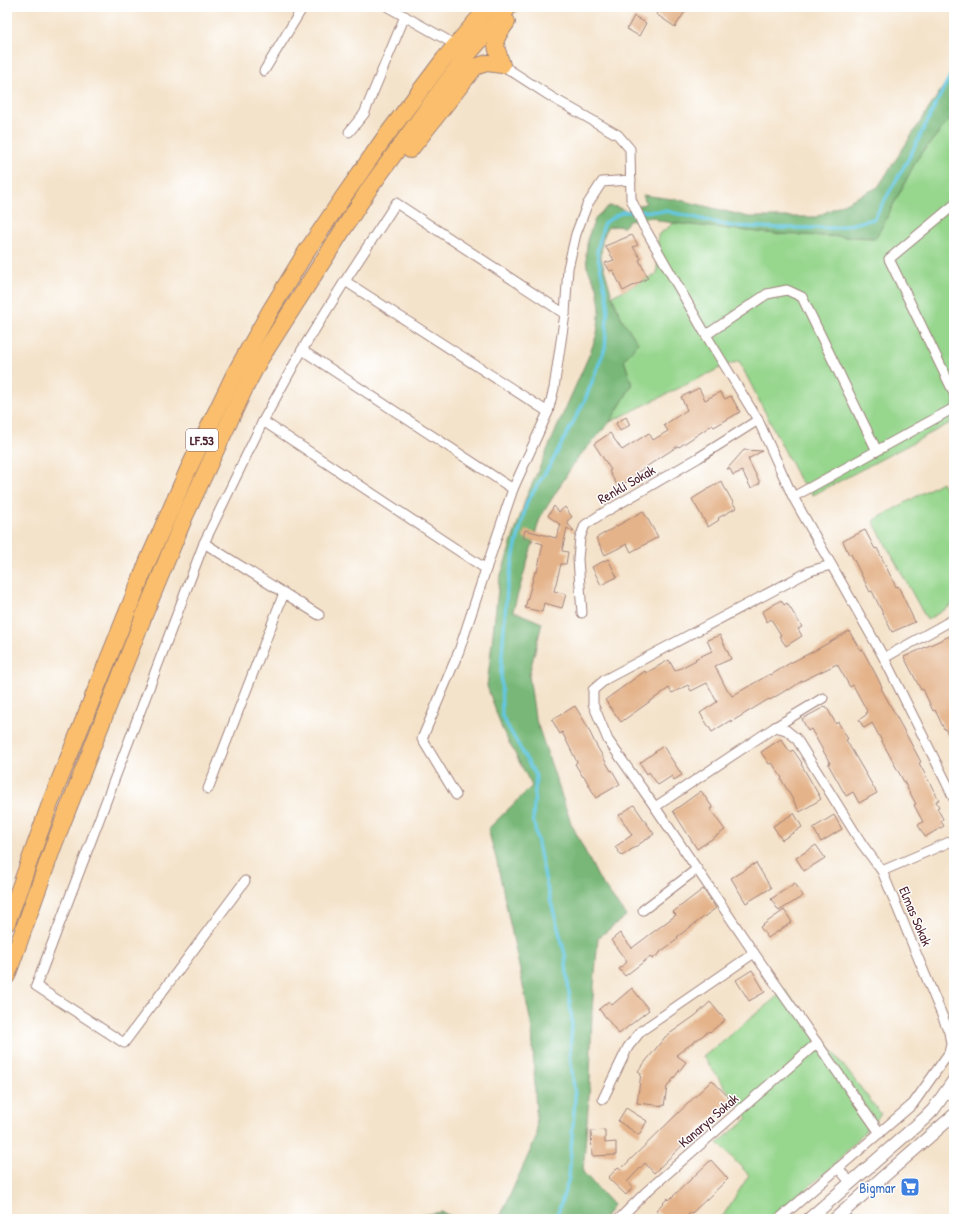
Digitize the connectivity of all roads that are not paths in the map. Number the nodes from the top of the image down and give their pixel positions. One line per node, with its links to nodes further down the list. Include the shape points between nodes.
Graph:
1 (303, 7): 9 (street)
2 (388, 7): 6 (street)
3 (488, 7): 7 (highway, LF.53)
4 (509, 7): 17 (highway, LF.53, via 460,65 369,189)
5 (520, 7): 8 (highway, via 496,37)
6 (405, 16): 7 (street); 10 (street, via 364,114)
7 (456, 45): 45 (highway, LF.53, via 383,140 327,221 270,311 234,376 191,463 147,563 51,801)
8 (502, 64): 11 (street, via 553,98 618,135 630,149); 17 (highway, via 487,63 475,67 399,164)
9 (264, 71)
10 (349, 132)
11 (631, 180): 14 (street, via 602,182 587,205 576,234 568,268); 15 (street, via 631,199 643,225)
12 (954, 205): 18 (street, via 889,259)
13 (345, 281): 14 (street, via 396,203); 16 (street); 20 (street)
14 (565, 314): 20 (street)
15 (706, 335): 21 (street); 23 (street, via 767,294 787,290 802,297)
16 (302, 350): 22 (street); 24 (street)
17 (259, 361): 47 (highway, LF.53, via 185,516 145,613 53,847)
18 (954, 393)
19 (954, 408): 23 (street)
20 (548, 412): 24 (street)
21 (758, 420): 25 (street); 30 (street, Renkli Sokak, via 585,525 580,538 578,559)
22 (263, 421): 26 (street); 28 (street)
23 (877, 450): 25 (street)
24 (513, 489): 28 (street)
25 (793, 497): 27 (street)
26 (204, 543): 29 (street); 43 (street, via 36,986 124,1043)
27 (831, 565): 33 (street); 39 (street, via 810,571 613,675 593,690 593,704 608,740)
28 (486, 570): 37 (street, via 459,651 422,739)
29 (284, 592): 31 (street); 36 (street)
30 (582, 613)
31 (319, 615)
32 (954, 619): 33 (street)
33 (884, 658): 38 (street)
34 (823, 698): 35 (street)
35 (775, 728): 39 (street); 42 (street, Elmas Sokak, via 786,730 796,738 862,844)
36 (208, 789)
37 (456, 795)
38 (954, 799)
39 (655, 807): 41 (street)
40 (954, 840): 42 (street)
41 (697, 869): 44 (street); 46 (street)
42 (882, 871): 52 (street, Elmas Sokak, via 952,1044 949,1053 913,1104)
43 (245, 881)
44 (643, 910)
45 (7, 922)
46 (754, 953): 48 (street); 50 (street, via 641,1031 628,1047)
47 (7, 976)
48 (817, 1044): 52 (street); 55 (street, Kanarya Sokak, via 646,1192)
49 (954, 1080): 54 (street, via 933,1110)
50 (604, 1099)
51 (954, 1115): 58 (street)
52 (880, 1133): 53 (street, Elmas Sokak)
53 (838, 1168): 54 (street); 56 (street, Elmas Sokak)
54 (851, 1183): 57 (street)
55 (619, 1219)
56 (779, 1219)
57 (809, 1219)
58 (835, 1219)

